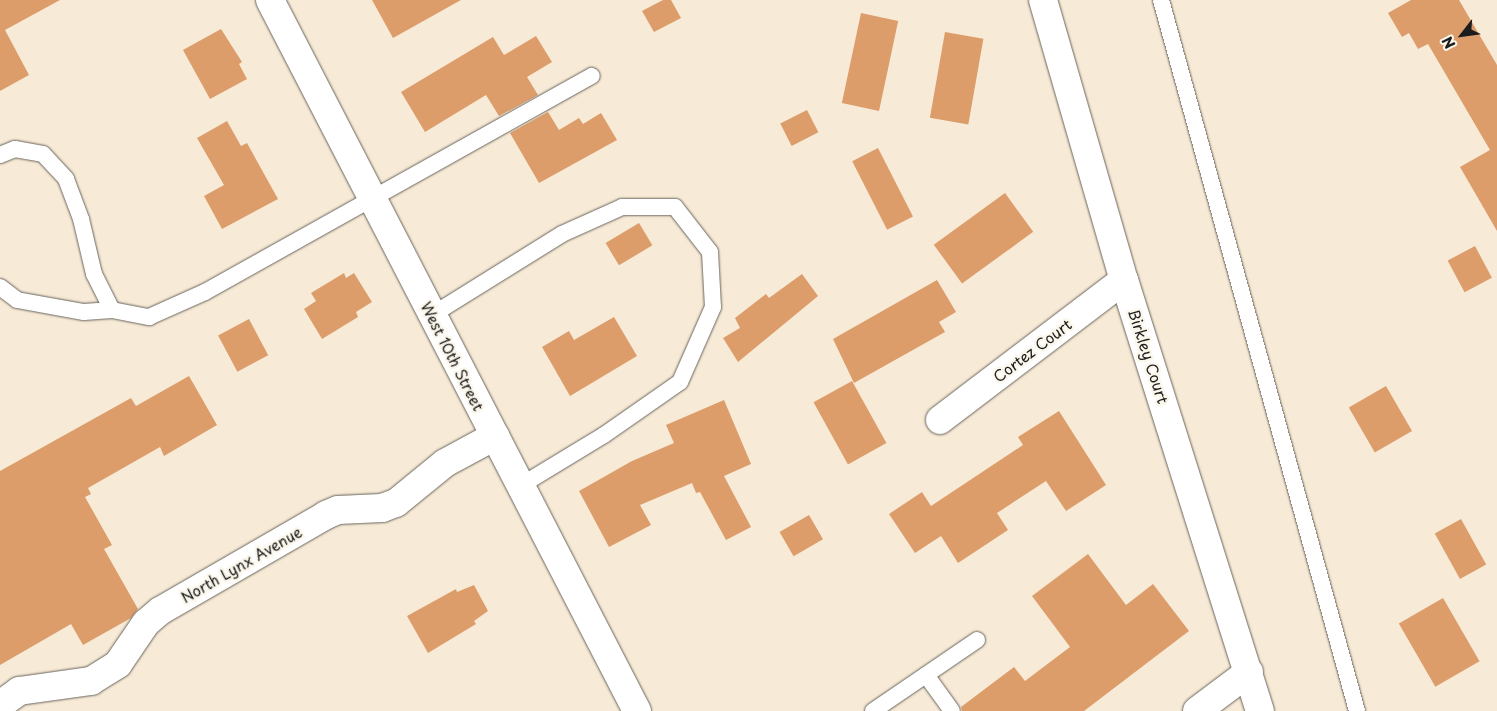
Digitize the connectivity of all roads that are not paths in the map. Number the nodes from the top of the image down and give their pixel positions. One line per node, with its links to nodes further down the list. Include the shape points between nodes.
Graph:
1 (270, 0): 6 (street, West 10th Street)
2 (1043, 0): 7 (street, Birkley Court)
3 (1161, 0): 23 (lane)
4 (592, 76): 6 (lane)
5 (0, 155): 9 (lane, via 15,149 43,154 66,179 81,218 94,274)
6 (372, 198): 9 (lane, via 204,292 149,317); 10 (street, West 10th Street)
7 (1124, 280): 11 (street, Cortez Court); 15 (street, Birkley Court)
8 (0, 287): 9 (lane, via 17,300 84,312)
9 (112, 310)
10 (432, 315): 12 (street, West 10th Street); 13 (lane, via 562,234 622,206 675,207 710,252 713,307 680,382 604,435)
11 (940, 420)
12 (495, 436): 13 (street, West 10th Street); 17 (street, North Lynx Avenue, via 445,463 396,503 382,508 338,510 326,515 160,611 146,623 118,664 91,682 20,692)
13 (520, 486): 18 (street, West 10th Street)
14 (977, 640): 16 (lane)
15 (1249, 672): 21 (street); 22 (street, Birkley Court)
16 (926, 675): 19 (lane); 20 (lane)
17 (0, 705)
18 (637, 711)
19 (873, 711)
20 (952, 711)
21 (1197, 711)
22 (1260, 711)
23 (1357, 711)

